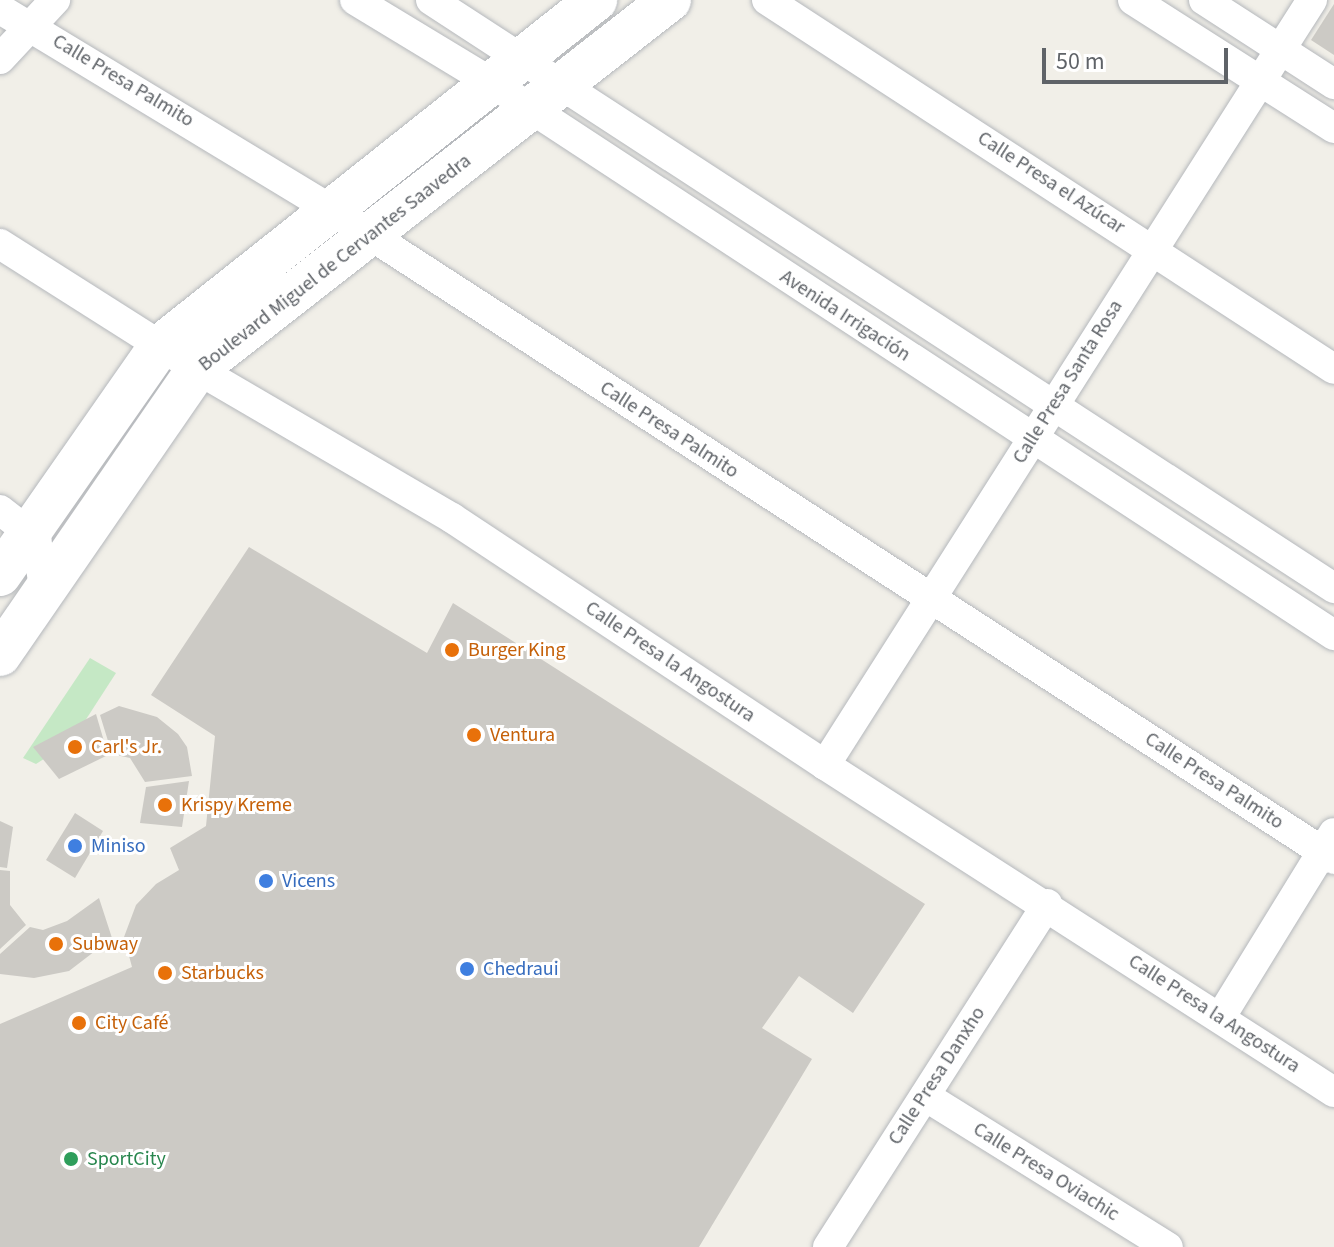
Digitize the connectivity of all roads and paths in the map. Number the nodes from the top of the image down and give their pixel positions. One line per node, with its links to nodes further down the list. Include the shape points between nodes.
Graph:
1 (55, 0): 11 (street)
2 (355, 0): 16 (street, Avenida Irrigación)
3 (431, 0): 13 (street, Avenida Irrigación)
4 (596, 0): 13 (main road)
5 (670, 0): 17 (main road, Boulevard Miguel de Cervantes Saavedra)
6 (767, 0): 24 (street, Calle Presa el Azúcar)
7 (1133, 0): 15 (street)
8 (1204, 0): 12 (street)
9 (1312, 0): 12 (street, Calle Presa Santa Rosa)
10 (0, 9): 11 (street, Calle Presa Palmito)
11 (30, 27): 14 (street); 21 (street, Calle Presa Palmito)
12 (1281, 49): 15 (street, Calle Presa Santa Rosa); 18 (street)
13 (526, 58): 16 (main road); 17 (street, Avenida Irrigación)
14 (0, 59)
15 (1261, 80): 20 (street); 24 (street, Calle Presa Santa Rosa)
16 (492, 83): 19 (street, Avenida Irrigación); 21 (main road)
17 (564, 83): 19 (main road, Boulevard Miguel de Cervantes Saavedra); 28 (street, Avenida Irrigación)
18 (1334, 84)
19 (530, 111): 22 (main road, Boulevard Miguel de Cervantes Saavedra); 29 (street, Avenida Irrigación)
20 (1334, 128)
21 (330, 209): 22 (street, Calle Presa Palmito); 25 (main road)
22 (368, 237): 26 (main road, Boulevard Miguel de Cervantes Saavedra); 34 (street, Calle Presa Palmito)
23 (0, 244): 25 (street, Calle Presa la Angostura)
24 (1153, 248): 27 (street, Calle Presa el Azúcar); 28 (street, Calle Presa Santa Rosa)
25 (160, 346): 26 (street, Calle Presa la Angostura); 30 (main road)
26 (197, 369): 32 (main road, Boulevard Miguel de Cervantes Saavedra); 37 (street, Calle Presa la Angostura, via 452,518)
27 (1334, 369)
28 (1050, 408): 29 (street, Calle Presa Santa Rosa); 33 (street, Avenida Irrigación)
29 (1033, 439): 34 (street, Calle Presa Santa Rosa); 35 (street, Avenida Irrigación)
30 (15, 520): 31 (main road); 32 (street, via 40,551)
31 (0, 575)
32 (44, 587): 36 (main road, Boulevard Miguel de Cervantes Saavedra)
33 (1334, 588)
34 (930, 597): 37 (street, Calle Presa Santa Rosa); 38 (street, Calle Presa Palmito)
35 (1334, 635)
36 (0, 655)
37 (825, 765): 39 (street, Calle Presa la Angostura)
38 (1330, 848): 40 (street)
39 (1047, 904): 40 (street, Calle Presa la Angostura); 42 (street, Calle Presa Danxho)
40 (1220, 1018): 41 (street, Calle Presa la Angostura)
41 (1334, 1092)
42 (925, 1096): 43 (street, Calle Presa Danxho); 44 (street, Calle Presa Oviachic)
43 (828, 1247)
44 (1168, 1247)

